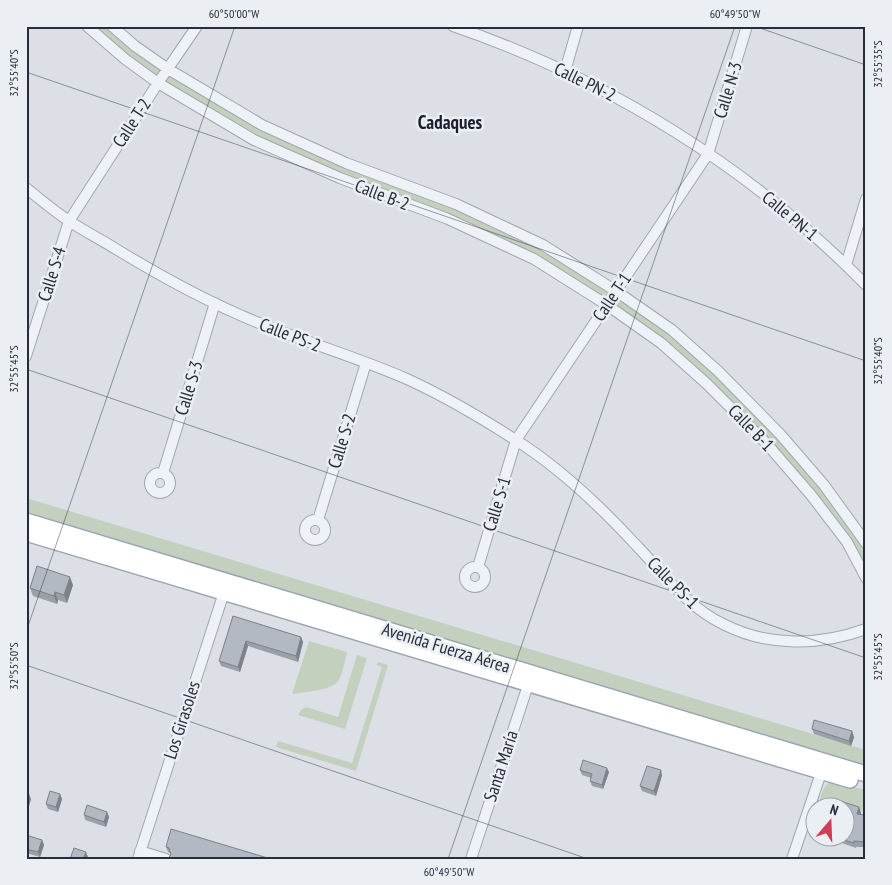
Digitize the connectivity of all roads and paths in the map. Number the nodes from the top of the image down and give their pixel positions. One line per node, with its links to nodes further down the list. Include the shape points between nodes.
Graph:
1 (87, 26): 9 (street, Calle B-2)
2 (112, 26): 7 (street, Calle B-2)
3 (197, 26): 7 (street, Calle T-2)
4 (453, 26): 8 (street, Calle PN-2)
5 (578, 26): 8 (street)
6 (748, 26): 10 (street, Calle N-3)
7 (168, 69): 9 (street, Calle T-2); 16 (street, Calle B-2, via 262,125 346,163 456,204 543,245)
8 (565, 71): 10 (street, Calle PN-2, via 621,100)
9 (158, 83): 13 (street, Calle T-2); 18 (street, Calle B-2, via 254,140 340,178 448,219 534,259)
10 (708, 154): 14 (street, Calle PN-1, via 752,184); 16 (street, Calle T-1)
11 (26, 188): 13 (street, Calle PS-2)
12 (866, 199): 14 (street)
13 (69, 220): 17 (street, Calle PS-2, via 167,280); 19 (street, Calle S-4)
14 (846, 265): 15 (street, Calle PN-1)
15 (866, 285)
16 (616, 291): 18 (street, Calle T-1); 21 (street, Calle B-1, via 672,330)
17 (215, 304): 20 (street, Calle PS-2); 24 (street, Calle S-3)
18 (607, 306): 22 (street, Calle T-1); 23 (street, Calle B-1, via 661,343)
19 (26, 356)
20 (366, 363): 22 (street, Calle PS-2, via 464,408); 25 (street, Calle S-2)
21 (780, 434): 23 (street); 28 (street, Calle B-1, via 824,485)
22 (516, 440): 29 (street, Calle S-1); 32 (street, Calle PS-1, via 602,510 694,606 722,624 754,636 806,642 830,640)
23 (766, 443): 30 (street, Calle B-1, via 847,542)
24 (163, 473)
25 (318, 520)
26 (26, 521): 31 (main road, Avenida Fuerza Aérea)
27 (26, 533): 31 (main road, Avenida Fuerza Aérea)
28 (866, 543)
29 (478, 567)
30 (866, 578)
31 (225, 587): 33 (main road, Avenida Fuerza Aérea); 37 (street, Los Girasoles)
32 (866, 629)
33 (530, 679): 34 (main road, Avenida Fuerza Aérea); 39 (street, Santa María)
34 (823, 767): 35 (main road, Avenida Fuerza Aérea); 36 (main road, Avenida Fuerza Aérea); 40 (street)
35 (866, 774)
36 (866, 785)
37 (139, 855): 38 (street)
38 (166, 859)
39 (471, 859)
40 (792, 859)

